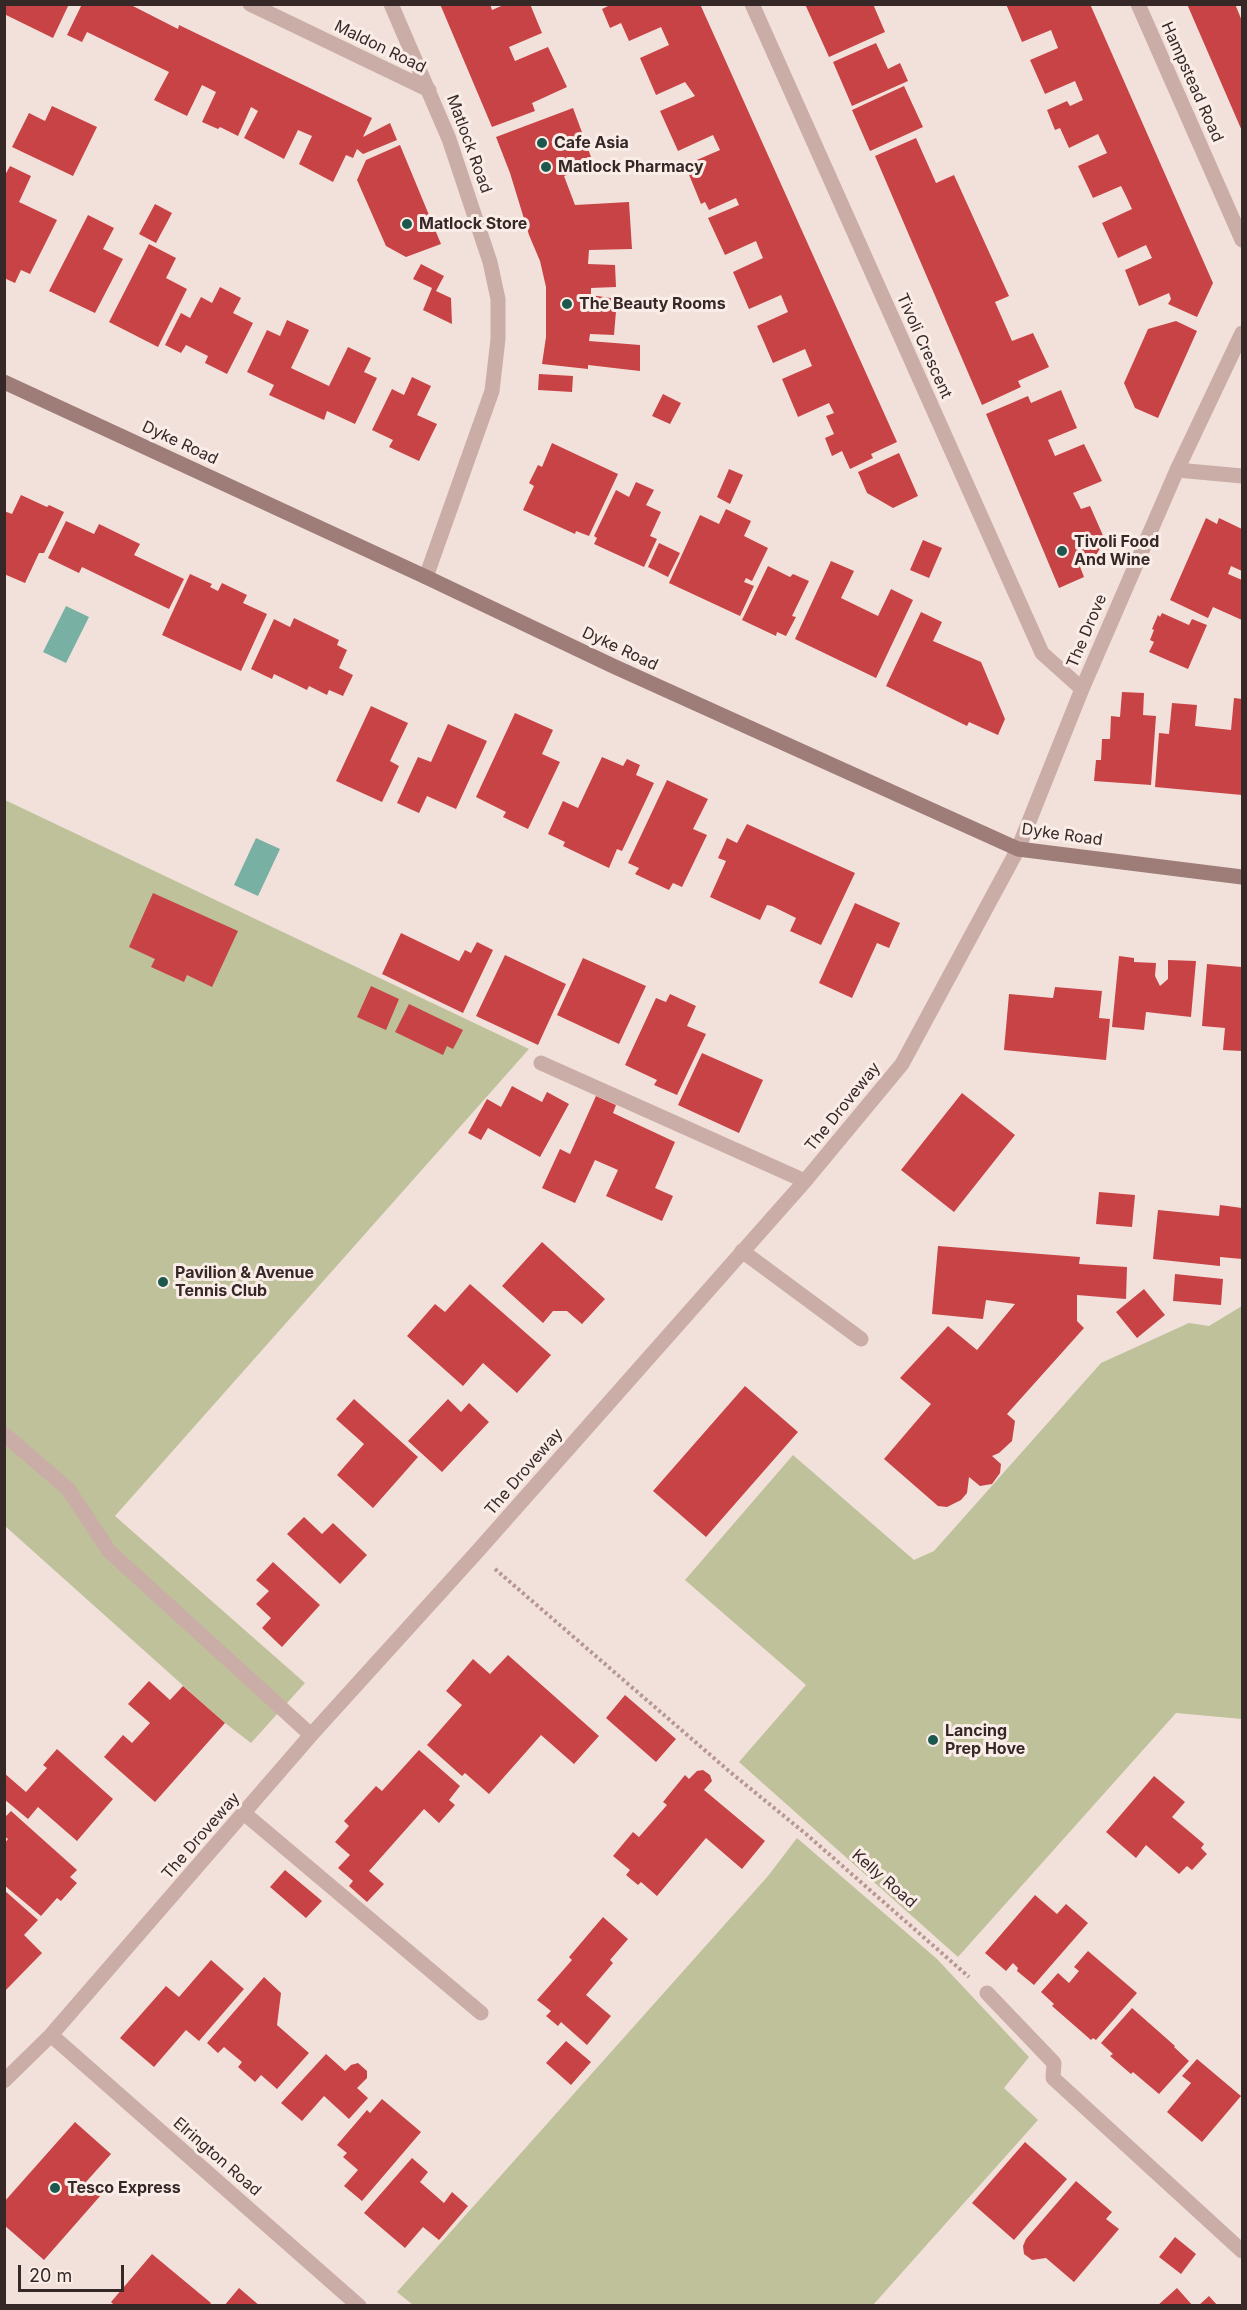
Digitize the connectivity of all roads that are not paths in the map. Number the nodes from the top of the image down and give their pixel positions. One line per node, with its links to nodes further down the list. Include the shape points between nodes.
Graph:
1 (250, 4): 5 (street, Maldon Road)
2 (391, 4): 5 (street, Matlock Road)
3 (752, 4): 12 (street, Tivoli Crescent, via 1042,653)
4 (1138, 4): 6 (street, Hampstead Road)
5 (429, 90): 11 (street, Matlock Road, via 490,262 499,319 492,391)
6 (1242, 240)
7 (1242, 333): 9 (street, The Drove)
8 (4, 382): 11 (street, Dyke Road)
9 (1177, 470): 10 (street); 12 (street, The Drove)
10 (1242, 476)
11 (426, 577): 13 (street, Dyke Road)
12 (1082, 689): 13 (street, The Drove)
13 (1018, 849): 14 (street, Dyke Road); 16 (street, The Droveway, via 902,1064)
14 (1242, 877)
15 (541, 1064): 16 (street)
16 (806, 1181): 17 (street, The Droveway)
17 (742, 1251): 18 (street); 20 (street, The Droveway)
18 (861, 1339)
19 (4, 1434): 20 (street, via 68,1489 109,1551)
20 (310, 1735): 21 (street, The Droveway)
21 (245, 1814): 23 (street); 24 (street, The Droveway)
22 (987, 1993): 26 (street, via 1054,2063 1053,2078)
23 (481, 2013)
24 (51, 2035): 25 (street, The Droveway); 27 (street, Elrington Road)
25 (4, 2081)
26 (1242, 2250)
27 (359, 2306)

